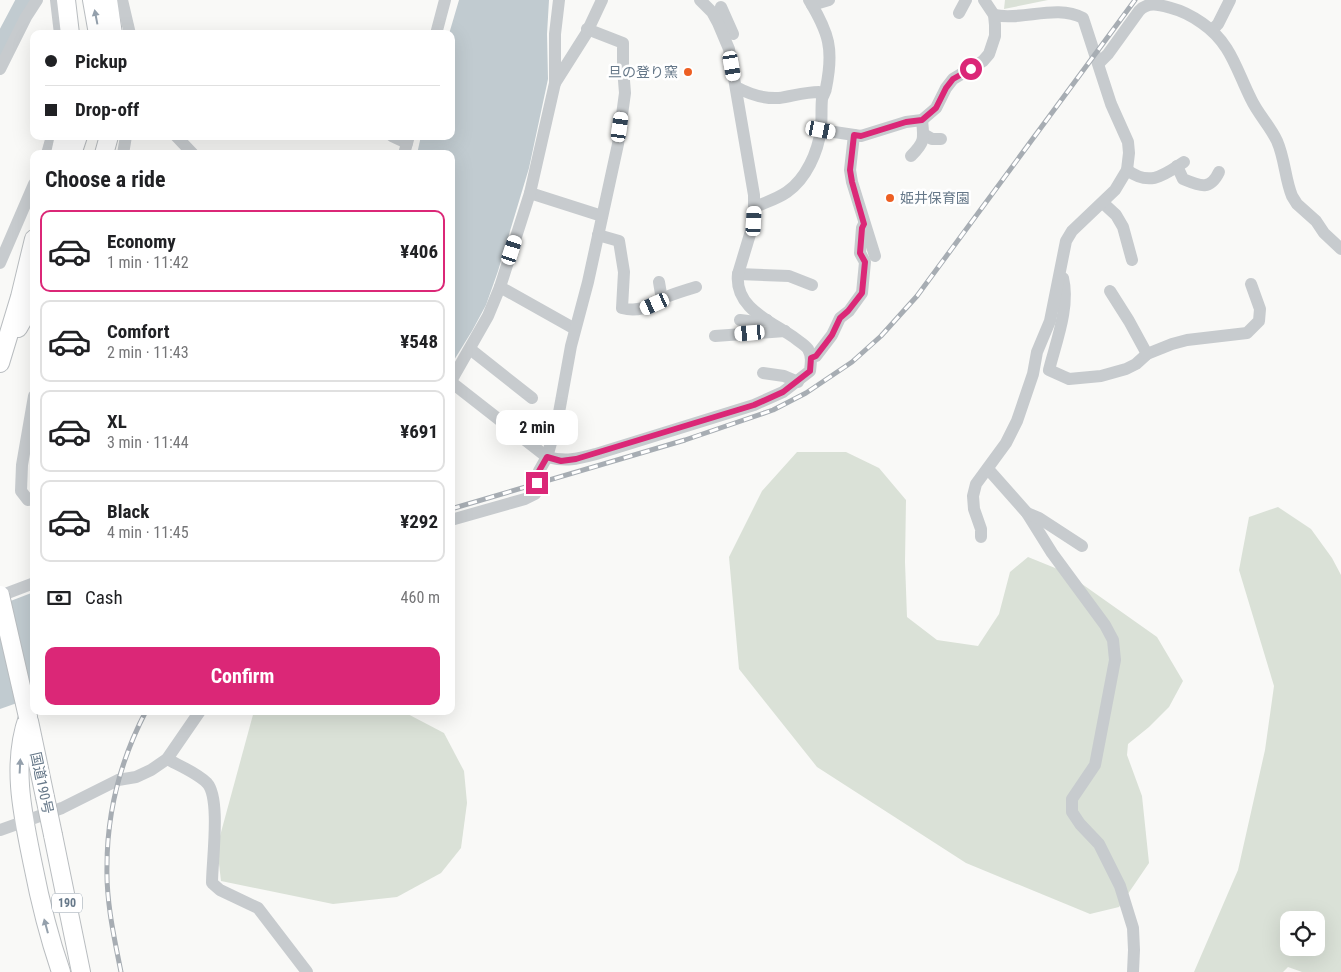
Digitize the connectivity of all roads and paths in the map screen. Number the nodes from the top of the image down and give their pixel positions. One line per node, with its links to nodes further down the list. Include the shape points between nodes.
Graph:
1 (37, 0): 30 (street)
2 (56, 0): 21 (street)
3 (66, 0): 22 (highway)
4 (92, 0): 23 (highway, one-way to 4)
5 (108, 0): 24 (highway)
6 (122, 0): 25 (street)
7 (445, 0): 26 (street)
8 (559, 0): 31 (street)
9 (602, 0): 20 (street)
10 (700, 0): 28 (street, via 712,12 724,34)
11 (829, 0): 15 (street)
12 (966, 0): 18 (street)
13 (984, 0): 19 (street)
14 (1230, 0): 27 (street)
15 (811, 3): 33 (street, via 829,41 829,69)
16 (1068, 6): 19 (street, via 1005,18); 29 (street, via 1083,18)
17 (721, 7): 28 (street, via 735,38 735,48)
18 (959, 13)
19 (994, 16): 34 (street, via 995,36 989,54 953,79 936,108)
20 (587, 29): 31 (street); 48 (street, via 623,43 625,94)
21 (60, 30)
22 (70, 30)
23 (97, 30)
24 (112, 30)
25 (129, 30)
26 (437, 30)
27 (1212, 30): 29 (street, via 1188,14 1150,4 1139,11); 51 (street, via 1230,53 1251,100 1276,140 1292,196)
28 (730, 55): 32 (street)
29 (1099, 64): 42 (street, via 1111,104 1128,142)
30 (0, 69)
31 (554, 83): 45 (street)
32 (736, 86): 33 (street, via 752,95 778,98 819,92); 47 (street)
33 (822, 97): 35 (street)
34 (922, 120): 36 (street); 37 (street)
35 (821, 130): 36 (street); 47 (street, via 810,163 798,182 788,192)
36 (854, 135): 49 (street, via 850,170)
37 (924, 135): 38 (street, via 932,140); 41 (street, via 921,146)
38 (941, 139)
39 (180, 140): 40 (street)
40 (189, 150)
41 (911, 156)
42 (1127, 170): 43 (street, via 1156,179 1180,164 1183,179 1208,186); 46 (street)
43 (1219, 172)
44 (30, 193): 54 (street)
45 (530, 193): 48 (street); 63 (street)
46 (1103, 203): 53 (street, via 1123,227); 55 (street, via 1066,241)
47 (755, 207): 57 (street)
48 (602, 216): 50 (street)
49 (864, 224): 52 (street); 74 (street, via 860,253 865,262 862,293 840,318 821,350)
50 (598, 235): 66 (street, via 619,241 624,272 622,308 643,310); 69 (street)
51 (1341, 249)
52 (875, 256)
53 (1132, 260)
54 (0, 263)
55 (1060, 268): 73 (street, via 1066,289 1064,311 1049,370 1069,379 1101,376 1126,369); 83 (street, via 1050,321 1037,352 1017,421)
56 (30, 273): 65 (highway)
57 (738, 274): 61 (street, via 789,276); 68 (street, via 743,300)
58 (30, 282): 65 (highway)
59 (659, 282): 66 (street)
60 (1251, 284): 73 (street, via 1260,309 1259,321 1248,333 1187,340)
61 (812, 285)
62 (696, 287): 66 (street)
63 (500, 288): 69 (street); 72 (street)
64 (1110, 291): 73 (street)
65 (27, 299): 75 (highway)
66 (664, 299)
67 (740, 320): 68 (street)
68 (767, 320): 70 (street)
69 (575, 328): 82 (street)
70 (785, 330): 71 (street); 74 (street, via 807,347)
71 (714, 336)
72 (470, 349): 77 (street); 80 (street)
73 (1147, 354)
74 (811, 358): 78 (street, via 810,371)
75 (0, 361)
76 (763, 373): 78 (street)
77 (455, 374)
78 (798, 382): 82 (street, via 754,405 596,454 561,461)
79 (455, 384): 82 (street)
80 (532, 398)
81 (30, 422): 84 (street, via 21,491)
82 (547, 457): 86 (street, via 539,471 535,494)
83 (988, 469): 85 (street); 87 (street, via 976,484 974,496)
84 (28, 500)
85 (1027, 513): 88 (street); 99 (street, via 1113,640 1115,660 1095,765 1072,799 1072,812 1099,844 1120,886 1133,928)
86 (455, 519)
87 (981, 537)
88 (1082, 546)
89 (30, 585): 90 (street)
90 (0, 596): 92 (highway, 国道190号 / 190, bridge)
91 (197, 715): 93 (street)
92 (28, 717): 94 (highway, one-way to 92, via 19,780 22,734); 97 (highway, 国道190号 / 190, bridge)
93 (167, 759): 94 (street, via 136,777 118,780 62,808); 98 (street, via 207,784 212,793 212,882 220,890 258,908)
94 (24, 822): 95 (street); 96 (highway, one-way to 94, via 45,921)
95 (0, 830)
96 (61, 972)
97 (81, 972)
98 (307, 972)
99 (1133, 972)

